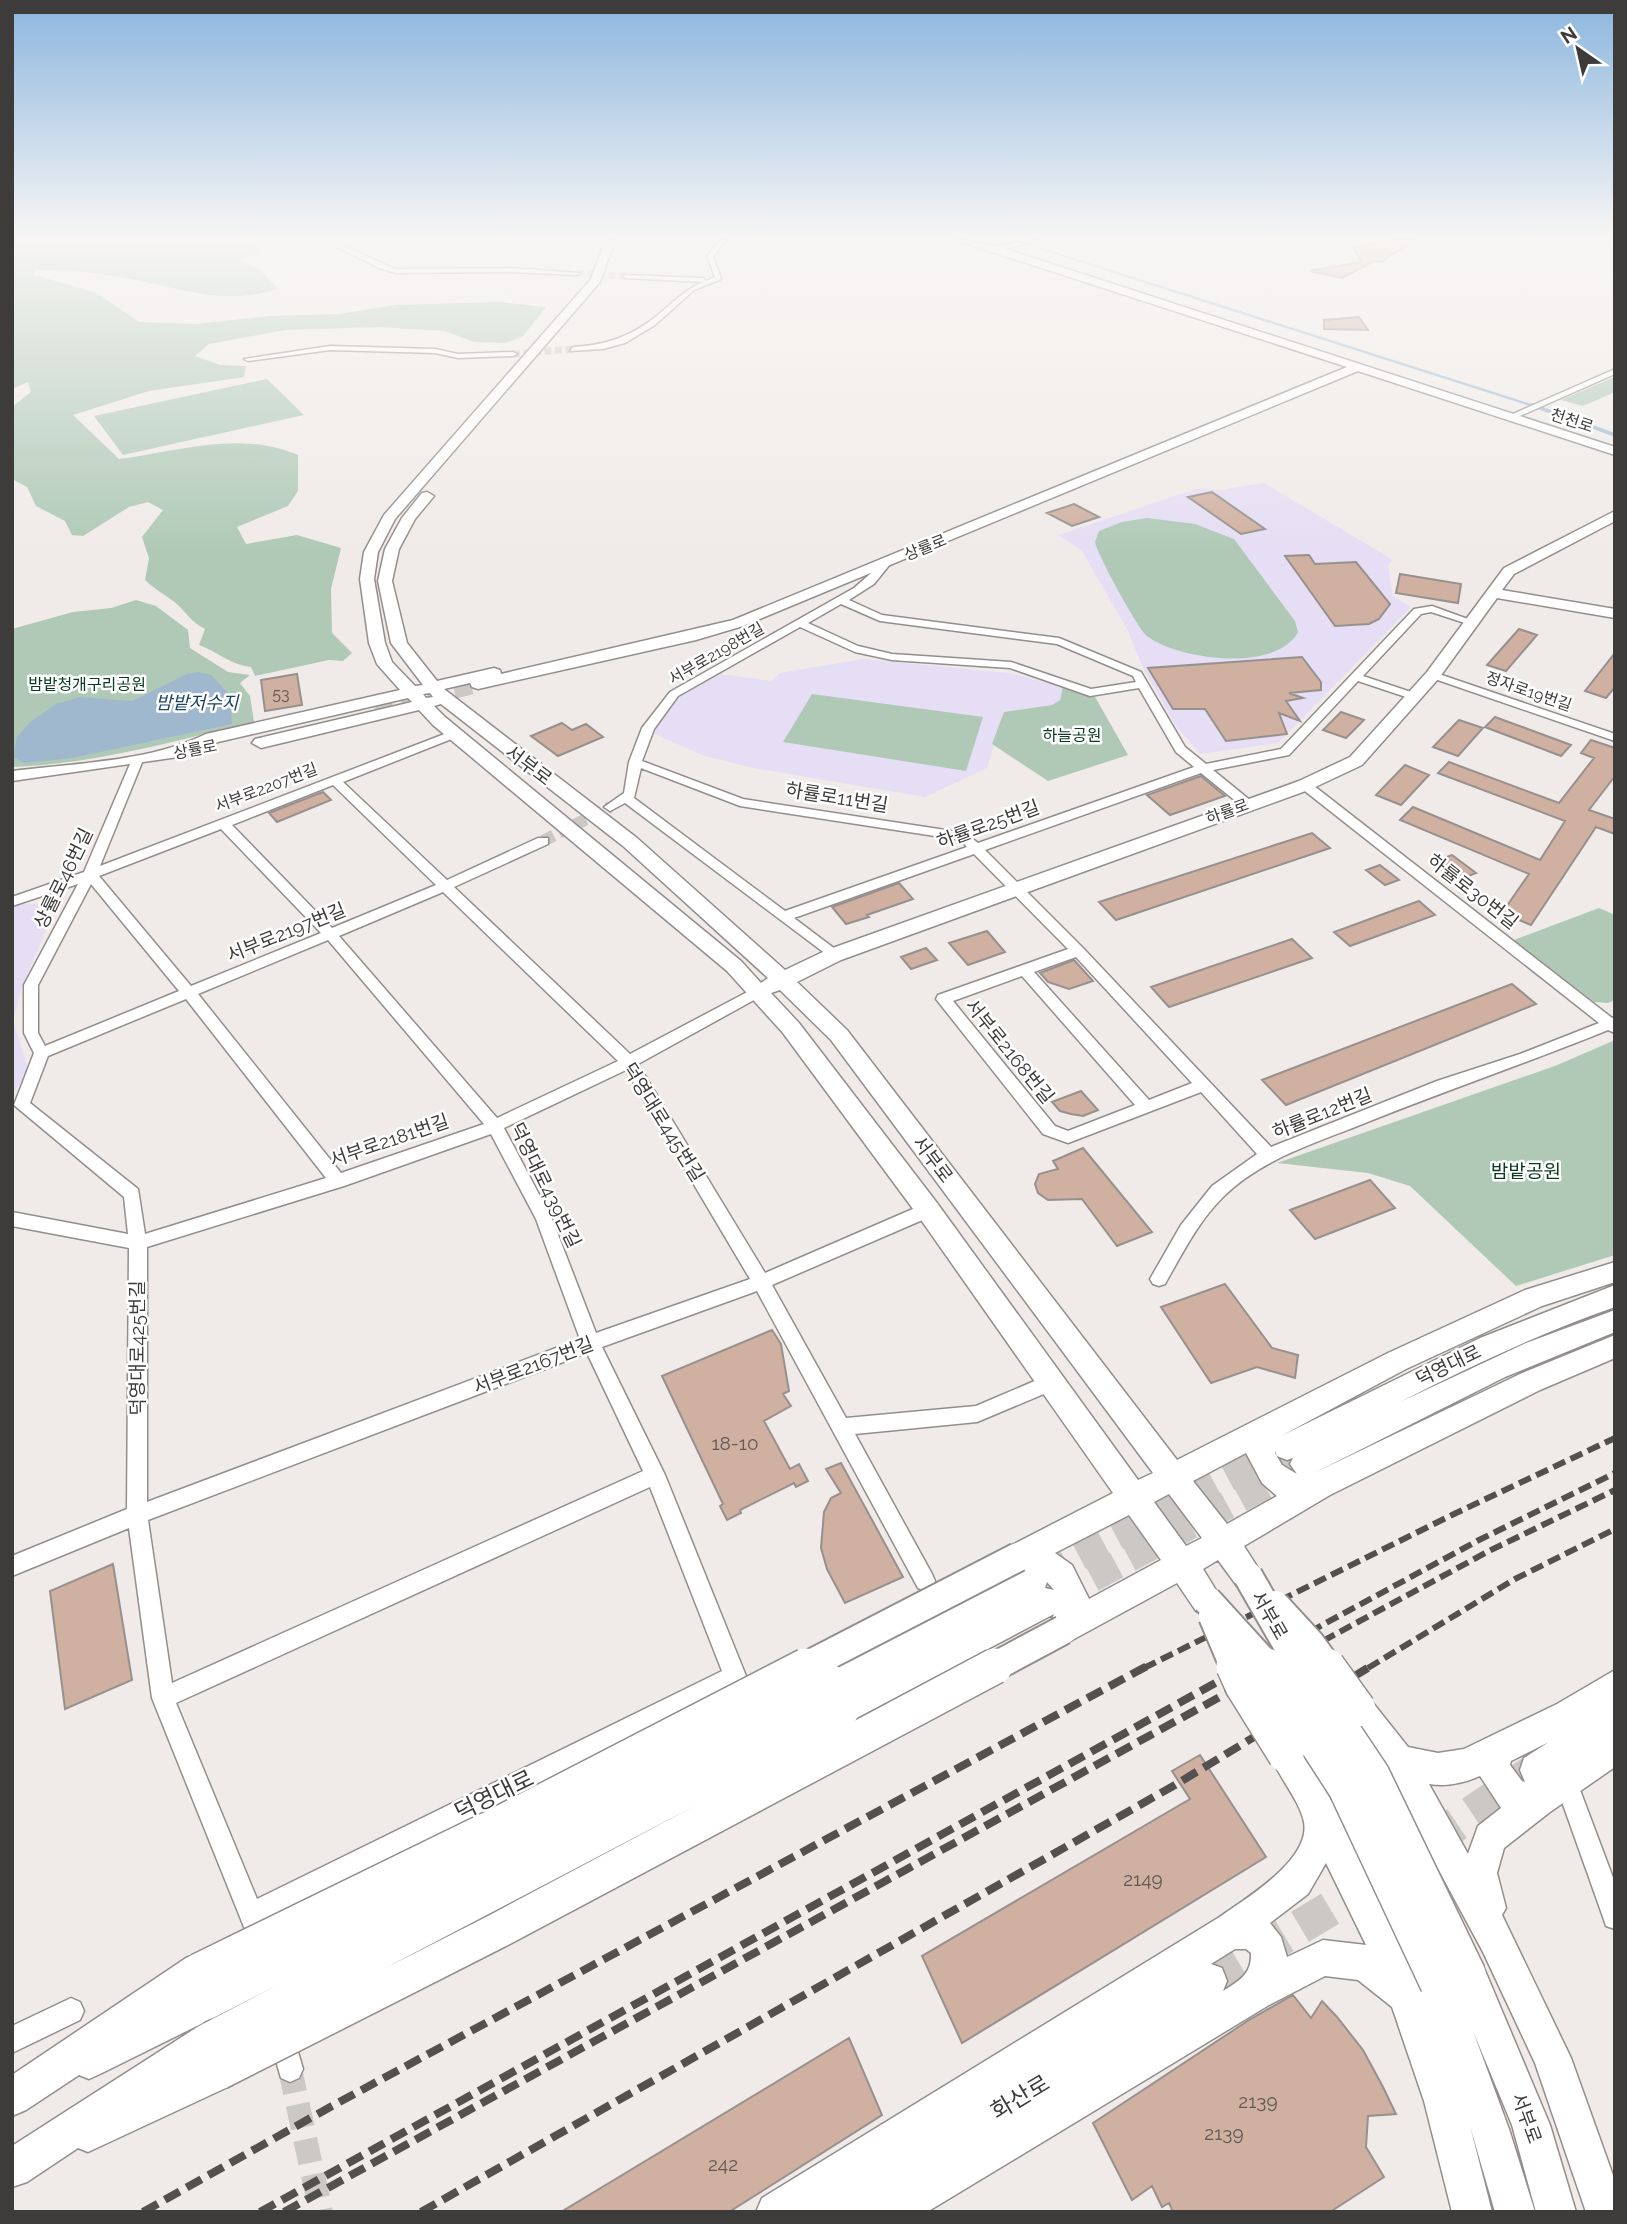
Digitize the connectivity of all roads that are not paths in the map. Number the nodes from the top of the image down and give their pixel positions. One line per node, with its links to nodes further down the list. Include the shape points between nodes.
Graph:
1 (541, 344): 21 (main road, 서부로, via 389,518 371,551 367,579)
2 (557, 344): 20 (main road, 서부로, via 409,518 392,549 385,581 400,643)
3 (612, 344): 5 (street)
4 (1286, 344): 8 (main road, 천천로)
5 (573, 349)
6 (513, 354): 7 (street, via 458,356 435,351 330,348)
7 (248, 359)
8 (1357, 367): 10 (main road, 천천로); 13 (main road, 상률로)
9 (1615, 371): 10 (street)
10 (1510, 417): 11 (main road, 천천로)
11 (1615, 451)
12 (1615, 515): 14 (street, 하률로, via 1509,571)
13 (886, 563): 15 (street, 서부로2198번길, via 870,582); 19 (main road, 상률로, via 738,623)
14 (1491, 593): 16 (main road); 17 (main road, 하률로)
15 (841, 600): 18 (street, 서부로2198번길); 25 (street, via 880,618 1059,641 1137,674)
16 (1615, 614)
17 (1471, 622): 22 (main road, 하률로); 23 (street, 하률로25번길, via 1432,609 1418,611)
18 (800, 623): 25 (street, via 855,649 892,657 1011,665 1090,693); 37 (street, 서부로2198번길, via 674,694 648,728)
19 (696, 635): 24 (street, 상률로); 32 (main road, via 668,648 479,694 471,703)
20 (413, 663): 24 (main road, via 436,673); 27 (main road, 서부로)
21 (385, 664): 26 (main road, 서부로); 30 (main road, via 377,674 377,686 366,698)
22 (1433, 675): 28 (main road, 하률로); 34 (street, 정자로19번길)
23 (1356, 677): 28 (street); 38 (street, 하률로25번길, via 1285,752)
24 (479, 680): 27 (main road)
25 (1142, 684): 38 (street, via 1180,749)
26 (411, 691): 27 (main road); 29 (main road, 서부로); 30 (street)
27 (437, 692): 29 (main road); 32 (main road, 서부로)
28 (1413, 696): 41 (main road, 하률로, via 1356,761)
29 (423, 705): 33 (main road, 서부로); 35 (main road, via 219,752)
30 (346, 707): 35 (street, via 212,738)
31 (375, 708): 35 (main road, 상률로)
32 (477, 725): 57 (main road, 서부로, via 630,842)
33 (455, 734): 40 (street, 서부로2207번길); 58 (main road, 서부로, via 734,966)
34 (1615, 738)
35 (185, 751): 36 (main road, 상률로)
36 (137, 760): 39 (street, 상률로); 48 (street, 상률로46번길)
37 (635, 762): 42 (street, 서부로2198번길); 47 (street, 하률로11번길, via 740,802 965,837)
38 (1203, 768): 43 (street); 47 (street, 하률로25번길)
39 (12, 776)
40 (334, 780): 45 (street, 서부로2207번길); 49 (street, 덕영대로445번길)
41 (1305, 785): 43 (main road, 하률로); 60 (street, 하률로30번길)
42 (626, 798): 44 (street); 52 (street)
43 (1247, 803): 50 (main road, 하률로)
44 (610, 807)
45 (223, 823): 48 (street, 서부로2207번길); 53 (street, 덕영대로439번길)
46 (543, 841): 49 (street, 서부로2197번길)
47 (976, 848): 50 (street, 하률로11번길); 52 (street, 하률로25번길)
48 (90, 874): 51 (street, 서부로2207번길); 59 (street); 61 (street, 상률로46번길, via 31,985 31,1033)
49 (444, 887): 53 (street, 서부로2197번길); 62 (street, 덕영대로445번길)
50 (1018, 889): 54 (street, 하률로12번길); 55 (main road, 하률로)
51 (12, 902)
52 (785, 916): 55 (street)
53 (331, 935): 59 (street, 서부로2197번길); 66 (street, 덕영대로439번길)
54 (1078, 951): 56 (street); 63 (street, 하률로12번길)
55 (834, 955): 57 (main road, 하률로)
56 (1025, 970): 64 (street); 64 (street, 서부로2168번길, via 943,999 1049,1130 1068,1137)
57 (782, 979): 58 (main road, 하률로); 83 (main road, 서부로, via 839,1035)
58 (758, 992): 62 (street, 서부로2181번길); 69 (main road, 서부로)
59 (188, 993): 61 (street, 서부로2197번길); 68 (street)
60 (1613, 1025): 67 (street, 하률로12번길, via 1442,1085)
61 (42, 1053): 65 (street, 덕영대로425번길)
62 (629, 1062): 66 (street, 서부로2181번길); 74 (street, 덕영대로445번길)
63 (1204, 1085): 64 (street, 서부로2168번길); 67 (street, 하률로12번길)
64 (1146, 1107)
65 (17, 1111): 71 (street, 덕영대로425번길, via 132,1194)
66 (495, 1126): 68 (street, 서부로2181번길); 77 (street, 덕영대로439번길, via 544,1219)
67 (1268, 1156): 73 (street, via 1218,1191 1187,1230)
68 (338, 1181): 71 (street, 서부로2181번길)
69 (928, 1210): 74 (street, 서부로2167번길); 79 (main road, 서부로)
70 (12, 1219): 71 (street, 서부로2181번길)
71 (138, 1243): 85 (street, 덕영대로425번길)
72 (1615, 1272): 81 (main road, via 1534,1298 1397,1361)
73 (1159, 1279)
74 (761, 1282): 77 (street, 서부로2167번길); 80 (street, 덕영대로445번길)
75 (1615, 1296): 81 (main road, 덕영대로, via 1493,1343)
76 (1615, 1321): 81 (main road, 덕영대로, via 1570,1336)
77 (592, 1343): 82 (street, 덕영대로439번길); 85 (street, 서부로2167번길)
78 (1615, 1346): 81 (main road, via 1530,1382)
79 (1051, 1382): 80 (street, via 977,1414); 84 (main road, 서부로)
80 (839, 1427): 90 (street, 덕영대로445번길)
81 (1295, 1456): 83 (main road); 86 (main road)
82 (655, 1475): 93 (street, 덕영대로439번길); 95 (street)
83 (1172, 1476): 84 (main road); 86 (main road, 서부로)
84 (1133, 1496): 87 (main road, 서부로); 91 (street)
85 (137, 1515): 88 (street, 서부로2167번길); 95 (street, 덕영대로425번길)
86 (1223, 1543): 87 (main road); 89 (main road, 서부로)
87 (1182, 1565): 91 (street); 92 (main road, 서부로)
88 (12, 1566)
89 (1248, 1576): 96 (street, bridge, via 1310,1643); 121 (main road, 서부로, bridge, via 1292,1655 1372,1775 1478,1999 1531,2124)
90 (926, 1581)
91 (1040, 1592): 111 (main road, bridge); 111 (street, bridge, via 494,1827); 111 (main road, bridge, via 497,1931)
92 (1207, 1600): 102 (main road, bridge, via 1243,1686); 120 (main road, 서부로, bridge, via 1268,1667 1346,1788 1438,1984)
93 (735, 1676): 103 (street, 덕영대로)
94 (1615, 1686): 99 (main road)
95 (163, 1698): 103 (street, 덕영대로425번길)
96 (1358, 1709): 100 (main road)
97 (1615, 1715): 101 (main road)
98 (1615, 1746): 101 (main road)
99 (1496, 1751): 100 (main road, via 1467,1765 1448,1768); 101 (main road, via 1493,1769 1513,1797)
100 (1399, 1762): 106 (main road)
101 (1546, 1784): 104 (street); 106 (main road, via 1490,1838 1480,1873)
102 (1320, 1814): 105 (main road, via 1322,1838 1296,1882); 109 (main road)
103 (252, 1914): 113 (street, 덕영대로425번길)
104 (1615, 1917)
105 (1231, 1931): 108 (main road, via 1248,1931 1269,1949 1270,1968); 116 (main road)
106 (1496, 1939): 122 (main road, via 1552,2058)
107 (1209, 1981): 117 (main road, 화산로)
108 (1256, 1992): 109 (main road, via 1323,1958 1365,1963); 118 (main road)
109 (1405, 1994): 119 (main road, via 1433,2071)
110 (71, 2011): 112 (street)
111 (209, 2021): 114 (main road); 115 (main road)
112 (12, 2040)
113 (290, 2068)
114 (12, 2097)
115 (13, 2168)
116 (776, 2212)
117 (832, 2212)
118 (890, 2212)
119 (1472, 2212)
120 (1515, 2212)
121 (1556, 2212)
122 (1606, 2212)

